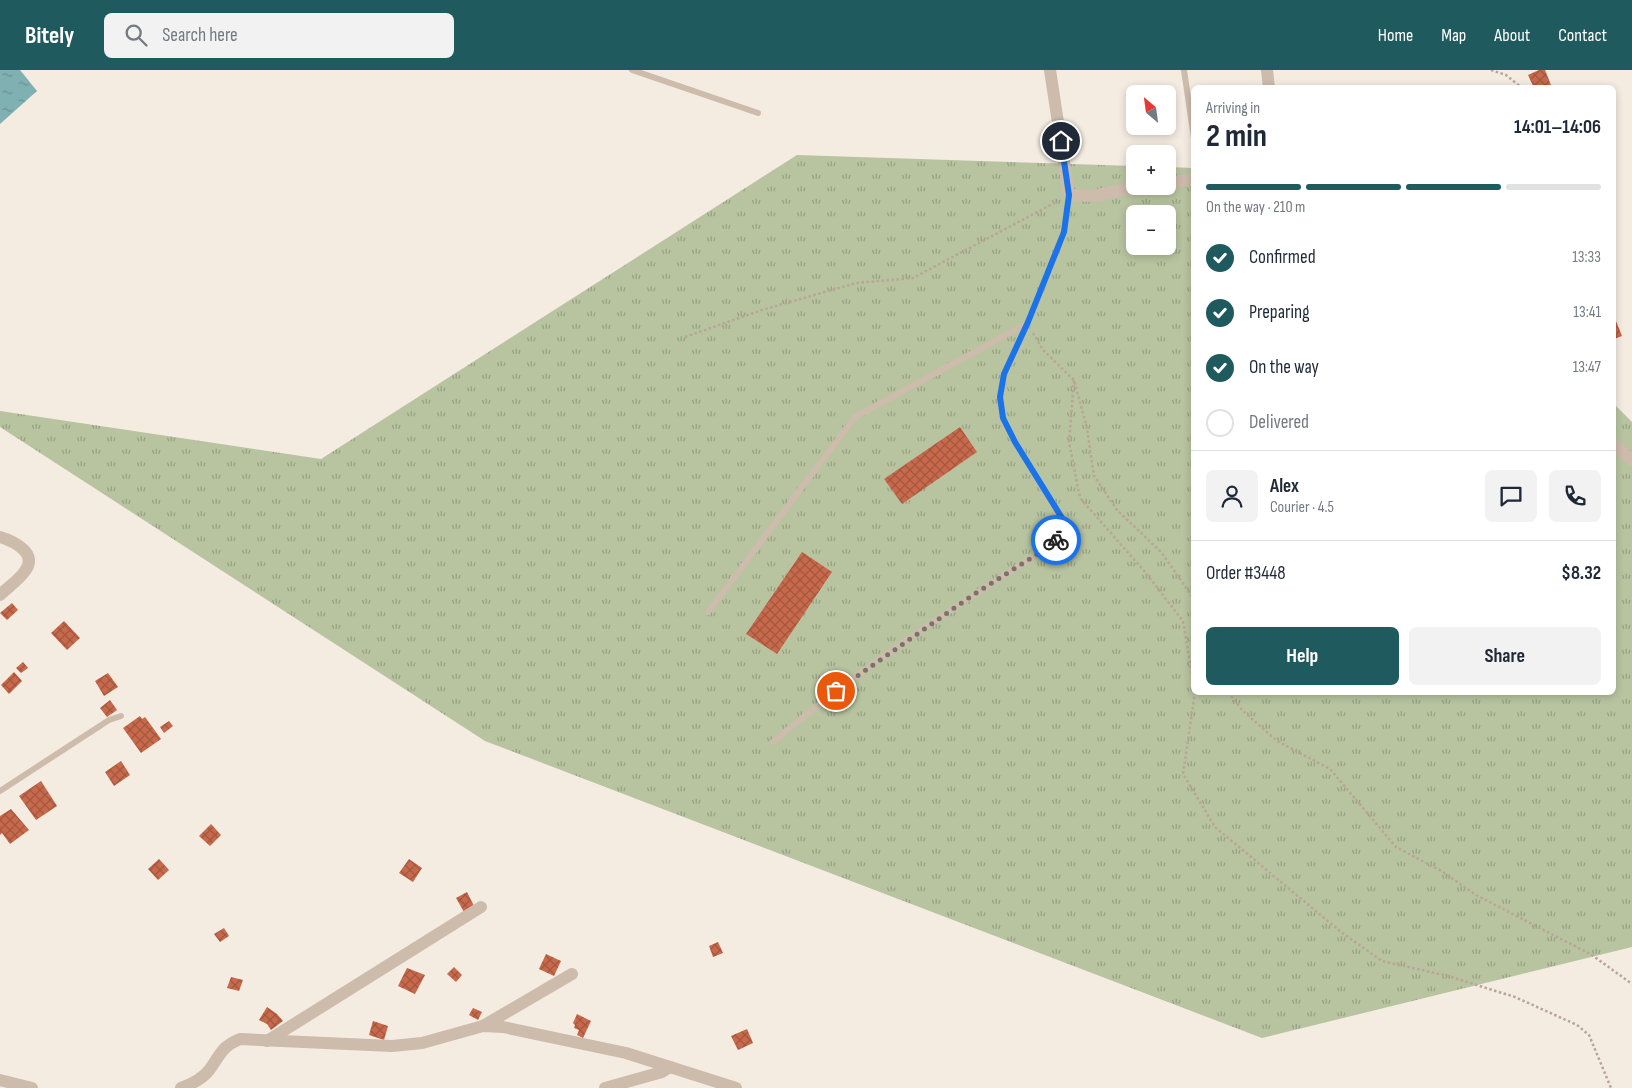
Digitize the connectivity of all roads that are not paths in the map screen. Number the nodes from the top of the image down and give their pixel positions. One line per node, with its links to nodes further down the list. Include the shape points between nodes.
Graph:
1 (632, 70): 6 (lane)
2 (1050, 70): 11 (street)
3 (1184, 70): 7 (lane)
4 (1267, 70): 5 (street)
5 (1269, 85)
6 (758, 113)
7 (1191, 118)
8 (1191, 179): 9 (street)
9 (1176, 182)
10 (1126, 189): 11 (street, via 1093,196)
11 (1069, 195): 12 (lane, via 1064,232)
12 (1028, 322): 17 (lane, via 855,417); 19 (lane, via 1004,374 1000,397 1003,418 1015,442 1062,518 1058,538 821,702)
13 (1616, 447): 14 (street)
14 (1632, 460)
15 (0, 537): 16 (street, via 22,545 28,557 27,570)
16 (0, 595)
17 (708, 612)
18 (121, 716): 20 (lane, via 109,720)
19 (773, 742)
20 (0, 791)
21 (481, 907): 24 (street)
22 (572, 974): 23 (street)
23 (483, 1026): 24 (street, via 422,1043 392,1046); 25 (street, via 503,1027)
24 (266, 1041): 28 (street, via 240,1039 226,1045 209,1071)
25 (670, 1067): 29 (street); 30 (street)
26 (0, 1080): 27 (street)
27 (32, 1088)
28 (181, 1088)
29 (605, 1088)
30 (736, 1088)

